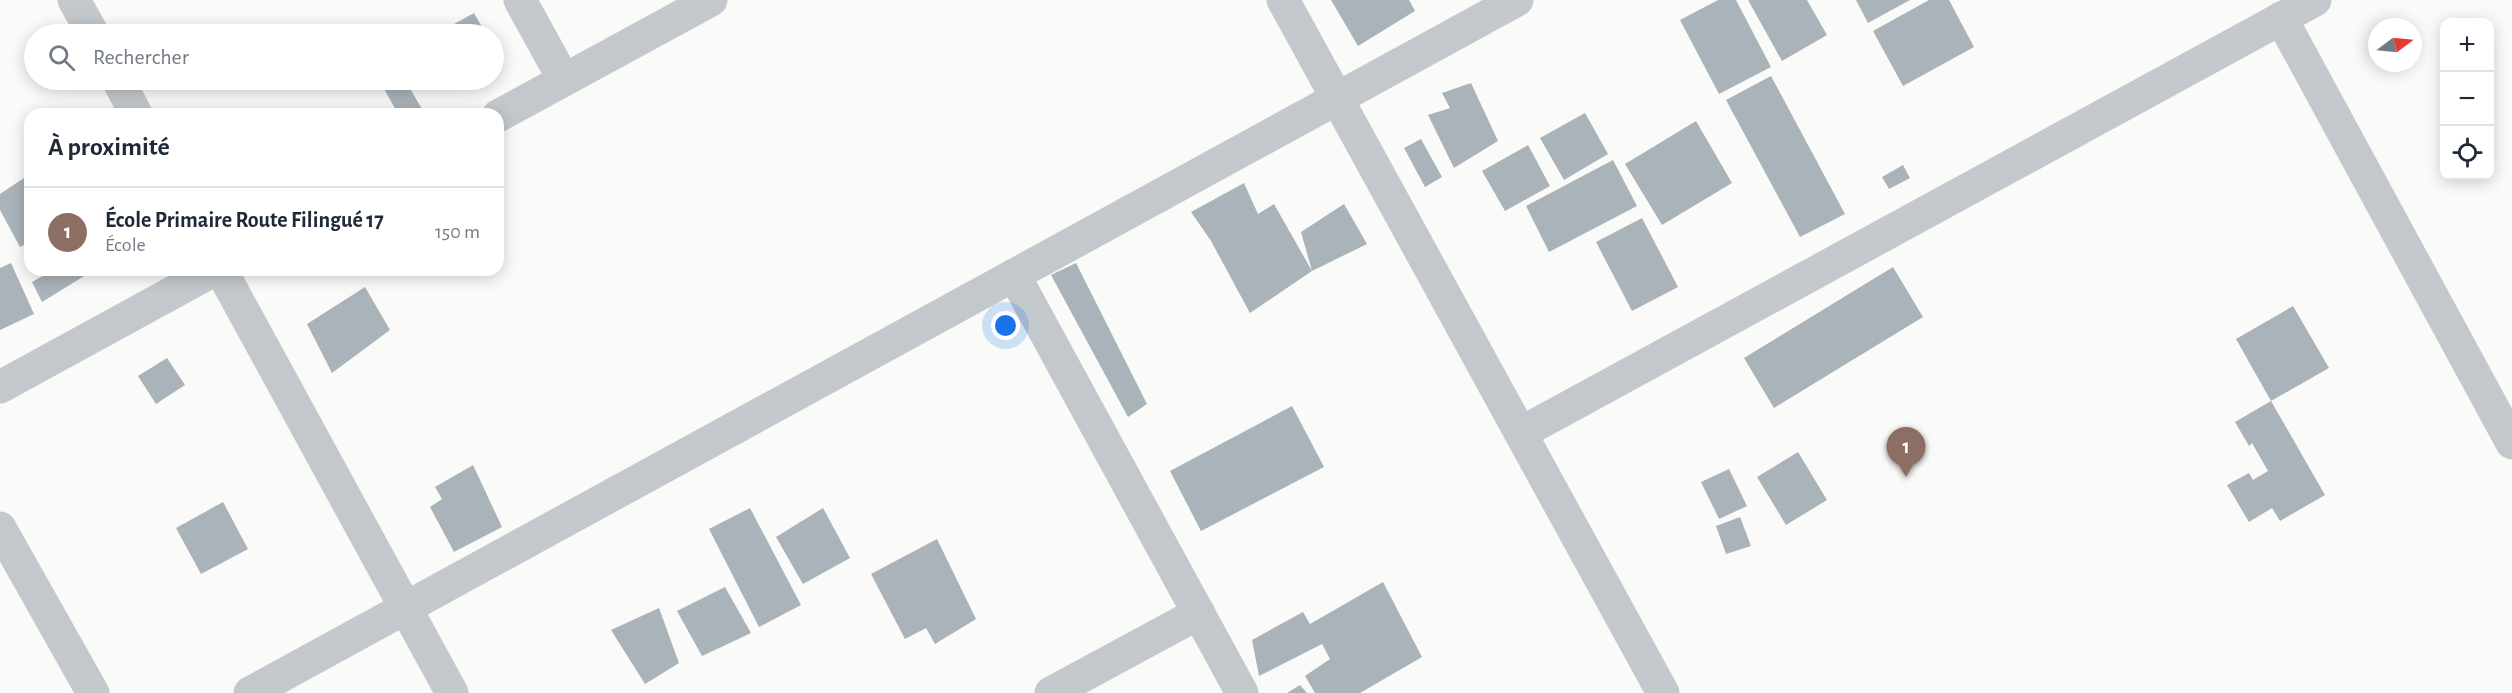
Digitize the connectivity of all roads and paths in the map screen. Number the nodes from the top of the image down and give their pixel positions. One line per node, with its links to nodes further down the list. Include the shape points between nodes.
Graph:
1 (74, 0): 8 (street)
2 (520, 0): 9 (street)
3 (711, 0): 9 (street)
4 (1283, 0): 11 (street)
5 (1517, 0): 11 (street)
6 (2315, 0): 7 (street)
7 (2281, 18): 18 (street); 19 (street)
8 (87, 24)
9 (564, 80): 13 (street)
10 (123, 90): 12 (street)
11 (1337, 98): 14 (street); 18 (street)
12 (133, 108)
13 (504, 113)
14 (1014, 275): 21 (street); 22 (street)
15 (203, 276): 17 (street)
16 (224, 276): 21 (street)
17 (0, 387)
18 (1521, 433): 28 (street)
19 (2512, 443)
20 (0, 528): 23 (street)
21 (405, 608): 24 (street); 25 (street)
22 (1199, 613): 26 (street); 27 (street)
23 (93, 693)
24 (250, 693)
25 (452, 693)
26 (1051, 693)
27 (1242, 693)
28 (1664, 693)

